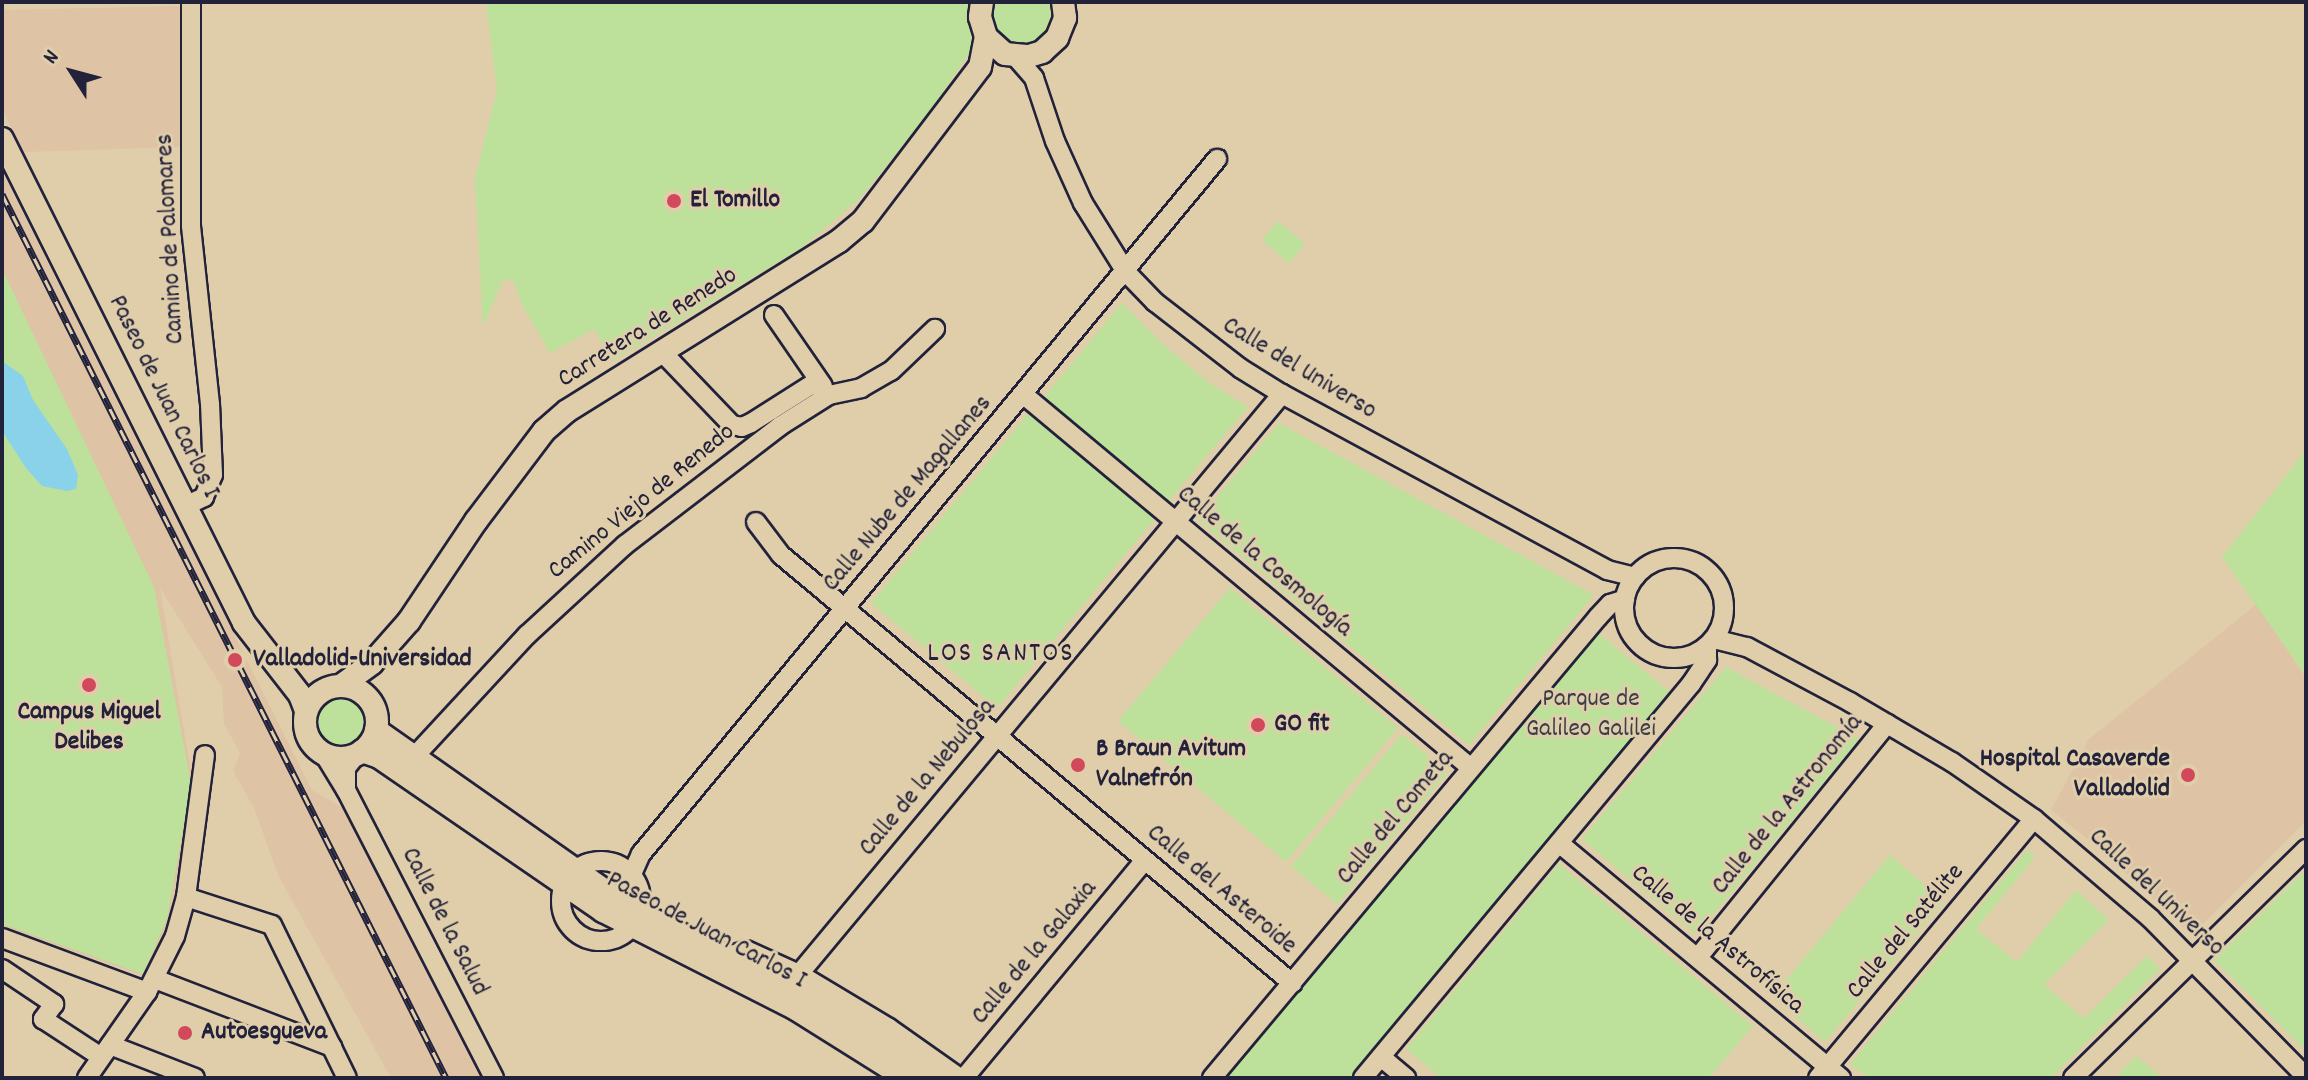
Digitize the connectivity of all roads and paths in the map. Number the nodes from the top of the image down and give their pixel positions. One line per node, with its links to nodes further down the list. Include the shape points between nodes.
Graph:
1 (191, 2): 18 (street, Camino de Palomares, via 191,226 213,475 204,497)
2 (982, 2): 4 (main road, Carretera de Renedo)
3 (1063, 2): 5 (main road, via 1062,28)
4 (986, 37): 6 (main road); 7 (main road, Carretera de Renedo)
5 (1042, 52): 6 (main road, Carretera de Renedo); 8 (street)
6 (1010, 55): 7 (main road, Carretera de Renedo); 8 (street, Calle del Universo)
7 (980, 67): 14 (main road, Carretera de Renedo, via 856,227)
8 (1034, 78): 11 (street, Calle del Universo, via 1083,203)
9 (2, 139): 18 (main road, Paseo de Juan Carlos I)
10 (1217, 159): 11 (street, Calle Nube de Magallanes)
11 (1126, 272): 16 (street, Calle del Universo, via 1204,342); 17 (street, Calle Nube de Magallanes)
12 (774, 315): 15 (street)
13 (935, 329): 15 (street, Camino Viejo de Renedo, via 891,371 861,388)
14 (662, 352): 15 (street, via 732,425 742,427 814,383); 26 (main road, Carretera de Renedo, via 544,431 409,621)
15 (826, 390): 37 (street, Camino Viejo de Renedo, via 625,545 527,635)
16 (1282, 394): 20 (street, Calle de la Nebulosa); 21 (street, Calle del Universo, via 1607,570)
17 (1024, 395): 20 (street, Calle de la Cosmología); 22 (street, Calle Nube de Magallanes)
18 (185, 506): 27 (main road, Paseo de Juan Carlos I, via 244,623)
19 (756, 522): 22 (street, Calle del Asteroide, via 781,555)
20 (1176, 522): 33 (street, Calle de la Nebulosa); 38 (street, Calle de la Cosmología)
21 (1629, 589): 23 (street, via 1658,560 1698,563 1717,581); 24 (street, via 1629,630 1646,650 1671,658 1696,653); 38 (street, Calle del Cometa, via 1604,609)
22 (846, 610): 33 (street, Calle del Asteroide); 44 (street, Calle Nube de Magallanes)
23 (1723, 619): 24 (street); 25 (street, Calle del Universo)
24 (1710, 642): 25 (street, Calle del Universo); 41 (street, via 1701,672)
25 (1747, 647): 31 (street, Calle del Universo)
26 (372, 663): 28 (main road, Carretera de Renedo); 29 (main road)
27 (282, 674): 28 (main road, via 306,686); 30 (main road, Paseo de Juan Carlos I)
28 (333, 687): 29 (main road, via 355,688); 30 (main road)
29 (370, 700): 32 (main road)
30 (306, 711): 35 (main road, via 306,732)
31 (1887, 724): 40 (street, Calle del Universo); 49 (street, Calle de la Astronomía)
32 (376, 730): 34 (main road); 37 (main road, Paseo de Juan Carlos I)
33 (998, 736): 43 (street, Calle del Asteroide); 53 (street, Calle de la Nebulosa)
34 (360, 753): 35 (main road, via 345,758); 39 (street, via 346,768); 45 (main road, Paseo de Juan Carlos I, via 379,757)
35 (324, 754): 39 (street, Calle de la Salud)
36 (205, 755): 46 (street)
37 (413, 758): 45 (main road, Paseo de Juan Carlos I)
38 (1471, 768): 54 (street, Calle del Cometa)
39 (346, 790): 64 (street, Calle de la Salud)
40 (2034, 819): 51 (street, Calle del Universo); 59 (street, Calle del Satélite)
41 (1559, 843): 49 (street, Calle de la Astrofísica); 58 (street)
42 (2306, 849): 51 (street)
43 (1145, 860): 54 (street, Calle del Asteroide); 67 (street, Calle de la Galaxia)
44 (629, 866): 45 (street, via 592,861); 47 (street, via 641,894)
45 (569, 878): 47 (main road, Paseo de Juan Carlos I); 47 (street, via 560,903 573,930 598,941 621,936)
46 (186, 897): 55 (street, via 175,936); 56 (street, via 272,925)
47 (636, 921): 50 (main road, Paseo de Juan Carlos I); 65 (main road, Paseo de Juan Carlos I, via 818,1021)
48 (2, 938): 55 (street)
49 (1699, 956): 59 (street, Calle de la Astrofísica)
50 (725, 957): 53 (street, Paseo de Juan Carlos I, via 746,950); 66 (main road, Paseo de Juan Carlos I, via 839,1015)
51 (2193, 960): 60 (street, Calle del Universo); 71 (street)
52 (2, 969): 57 (street, via 54,1004 43,1019)
53 (799, 974): 67 (street, Paseo de Juan Carlos I)
54 (1292, 983): 68 (street, Calle del Cometa)
55 (151, 986): 56 (street); 57 (street)
56 (332, 1047): 63 (street)
57 (105, 1051): 61 (street); 62 (street)
58 (1381, 1057): 69 (street); 70 (street)
59 (1829, 1074)
60 (2306, 1077)
61 (87, 1078)
62 (195, 1078)
63 (347, 1078)
64 (494, 1078)
65 (906, 1078)
66 (933, 1078)
67 (962, 1078)
68 (1212, 1078)
69 (1363, 1078)
70 (1406, 1078)
71 (2073, 1078)

